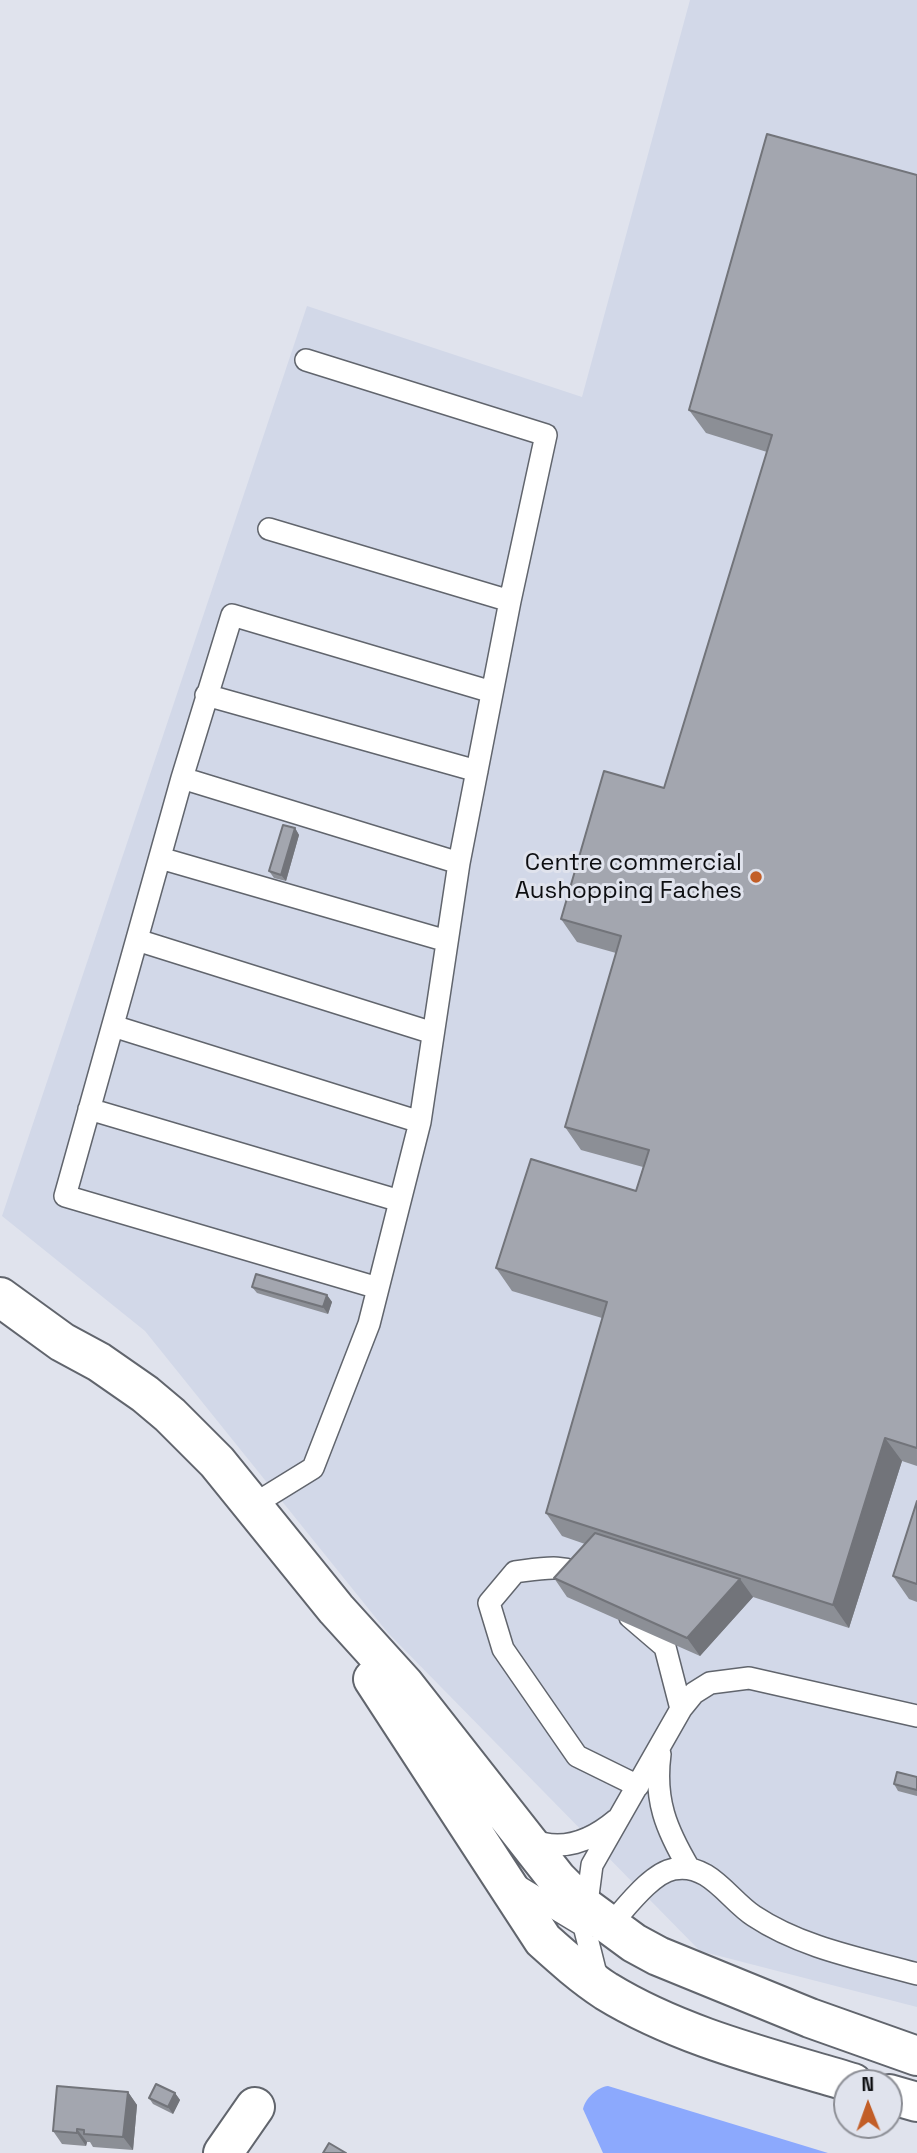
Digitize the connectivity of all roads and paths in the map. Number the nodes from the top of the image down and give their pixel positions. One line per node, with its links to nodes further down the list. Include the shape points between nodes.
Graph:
1 (306, 360): 3 (lane, via 546,435)
2 (269, 530): 3 (lane)
3 (510, 601): 4 (lane)
4 (492, 692): 5 (lane, via 232,615); 6 (lane)
5 (206, 695): 6 (lane); 7 (lane)
6 (477, 771): 9 (lane)
7 (182, 778): 8 (lane); 9 (lane)
8 (160, 858): 10 (lane); 11 (lane)
9 (459, 863): 11 (lane)
10 (137, 940): 12 (lane); 13 (lane)
11 (447, 941): 13 (lane)
12 (113, 1026): 14 (lane); 15 (lane)
13 (433, 1033): 15 (lane)
14 (89, 1109): 16 (lane); 17 (lane, via 65,1196)
15 (421, 1122): 16 (lane)
16 (400, 1201): 17 (lane)
17 (378, 1287): 21 (lane, via 369,1324 313,1468)
18 (0, 1297): 20 (street)
19 (0, 1328): 20 (street)
20 (62, 1342): 21 (street, via 145,1394 209,1453)
21 (253, 1505): 24 (street)
22 (599, 1590): 28 (lane, via 580,1573 559,1567 515,1572 489,1603 503,1649 578,1756)
23 (618, 1606): 25 (lane, via 665,1647)
24 (336, 1609): 30 (street, via 404,1684); 32 (street, via 388,1705)
25 (681, 1709): 26 (lane, via 710,1683 749,1678); 27 (lane)
26 (917, 1716)
27 (661, 1744): 28 (lane); 31 (lane, via 661,1809)
28 (638, 1786): 29 (lane)
29 (622, 1814): 30 (lane, via 601,1833 581,1842 558,1846); 33 (lane, via 592,1865)
30 (521, 1835): 33 (street)
31 (689, 1868): 33 (lane, via 660,1875); 34 (lane, via 706,1874 768,1925 832,1950)
32 (502, 1877): 33 (lane); 35 (street, via 543,1940)
33 (593, 1919): 35 (lane, via 595,1970); 36 (street, via 658,1956)
34 (917, 1974)
35 (605, 1990): 37 (street, via 685,2030)
36 (917, 2056)
37 (833, 2077)
38 (255, 2107): 39 (street)
39 (223, 2153)

